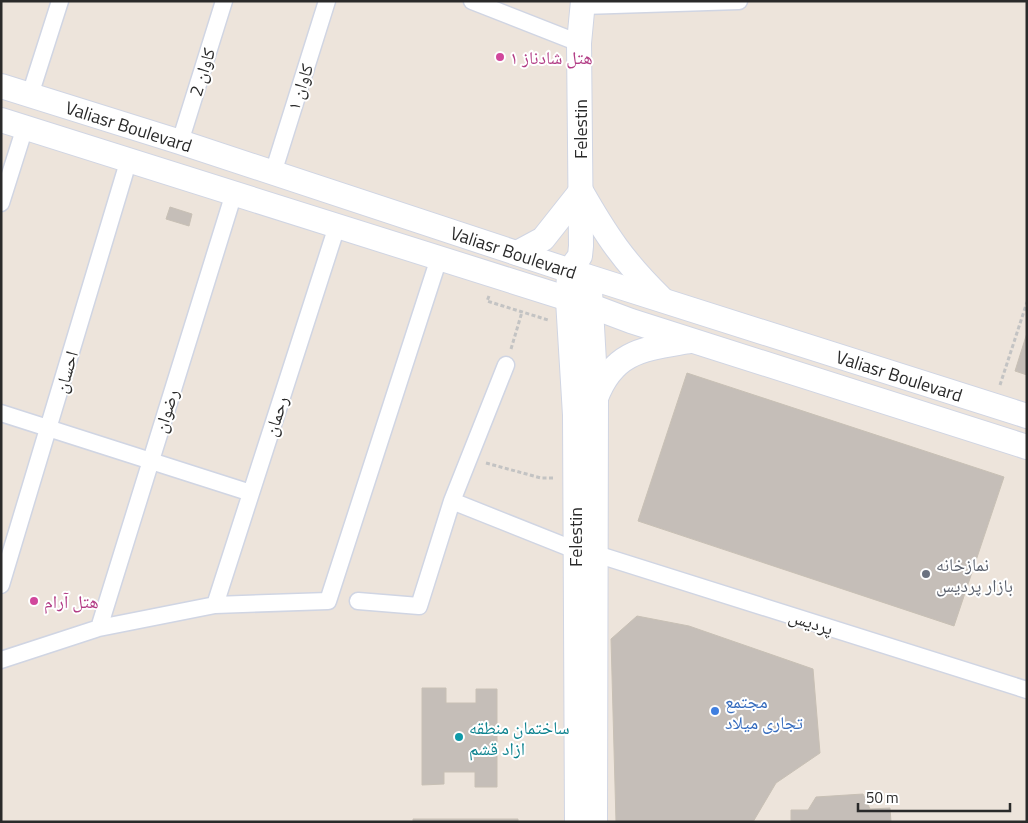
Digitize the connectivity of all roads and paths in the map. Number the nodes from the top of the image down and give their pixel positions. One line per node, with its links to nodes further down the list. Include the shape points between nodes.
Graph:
1 (60, 1): 9 (street)
2 (224, 1): 12 (street, کاوان 2)
3 (327, 1): 14 (street, کاوان ۱)
4 (472, 1): 7 (street)
5 (739, 1): 6 (street)
6 (583, 4): 7 (main road, Felestin)
7 (580, 43): 15 (main road, Felestin)
8 (1, 86): 9 (main road, Valiasr Boulevard)
9 (30, 95): 12 (main road, Valiasr Boulevard)
10 (1, 120): 11 (main road, Valiasr Boulevard)
11 (25, 127): 13 (main road, Valiasr Boulevard); 17 (street)
12 (180, 142): 14 (main road, Valiasr Boulevard)
13 (129, 159): 16 (main road, Valiasr Boulevard); 32 (street, احسان)
14 (273, 173): 19 (main road, Valiasr Boulevard)
15 (581, 190): 19 (main road, via 543,239); 21 (main road, Felestin); 22 (main road, via 610,242)
16 (234, 194): 18 (main road, Valiasr Boulevard); 35 (street, رضوان)
17 (1, 203)
18 (337, 226): 20 (main road, Valiasr Boulevard); 37 (street, رحمان)
19 (517, 253): 21 (main road, Valiasr Boulevard)
20 (439, 258): 24 (main road, Valiasr Boulevard); 43 (street, via 328,601)
21 (579, 268): 22 (main road, Valiasr Boulevard); 24 (main road, Felestin)
22 (663, 301): 29 (main road, Valiasr Boulevard)
23 (1027, 302): 29 (path)
24 (580, 303): 26 (main road, Valiasr Boulevard); 28 (main road, Felestin); 36 (main road, Felestin)
25 (522, 312): 27 (path)
26 (693, 340): 28 (main road, via 650,348 625,358 603,379); 33 (main road, Valiasr Boulevard)
27 (506, 365): 34 (street)
28 (596, 398): 40 (main road, Felestin)
29 (994, 406): 31 (main road, Valiasr Boulevard)
30 (1, 414): 32 (street)
31 (1027, 416)
32 (50, 429): 35 (street); 39 (street, احسان)
33 (1027, 447)
34 (469, 458): 36 (path, via 541,478); 38 (street)
35 (150, 461): 37 (street); 44 (street, رضوان)
36 (576, 477): 40 (main road, Felestin)
37 (251, 493): 43 (street, رحمان)
38 (452, 501): 40 (street, پردیس); 42 (street, via 418,606)
39 (7, 548): 41 (street, احسان)
40 (586, 552): 46 (street, پردیس); 47 (main road, Felestin); 48 (main road, Felestin)
41 (1, 585)
42 (358, 601)
43 (215, 605): 44 (street)
44 (99, 628): 45 (street)
45 (1, 660)
46 (1027, 690)
47 (577, 822)
48 (595, 822)

